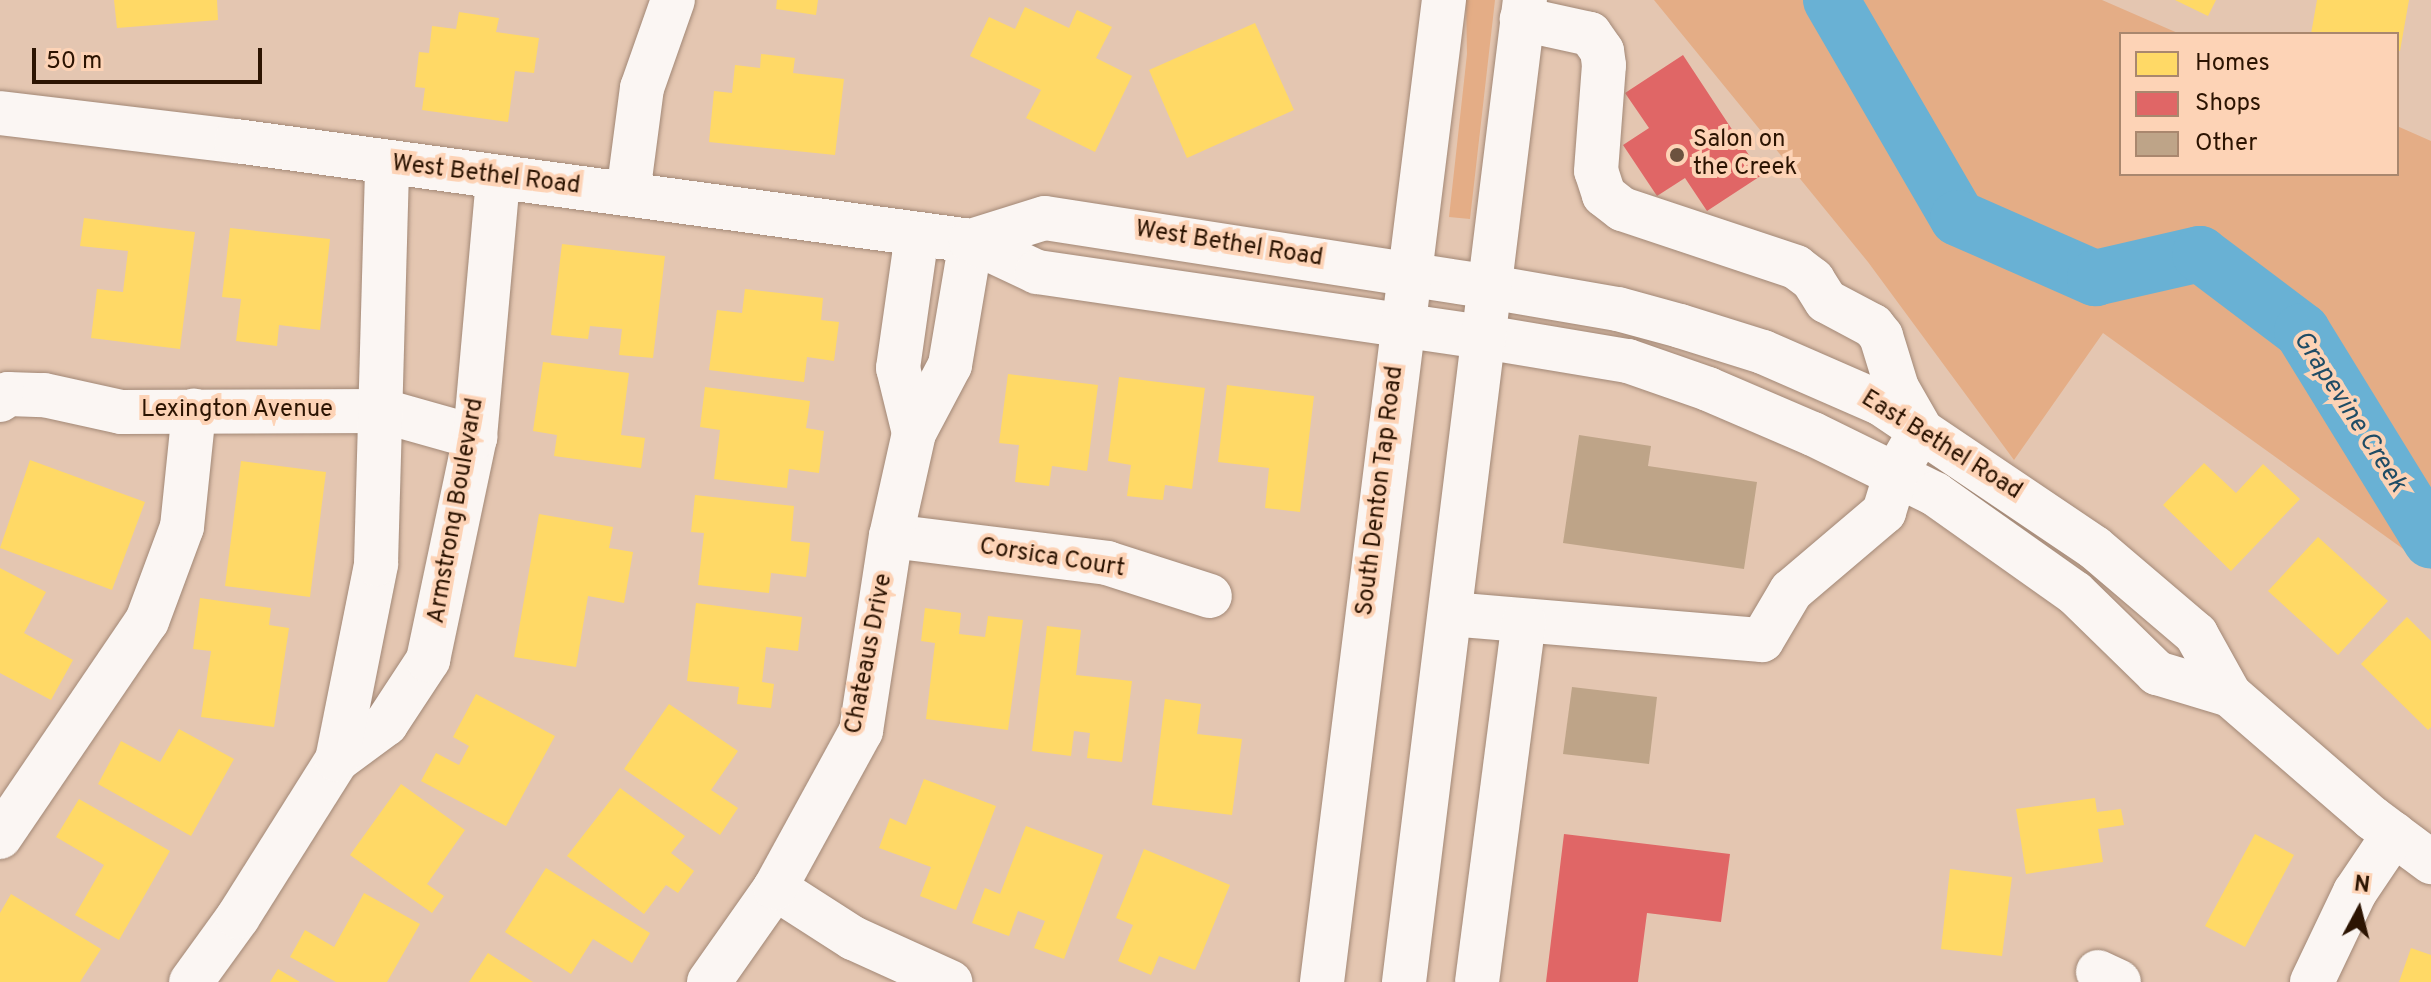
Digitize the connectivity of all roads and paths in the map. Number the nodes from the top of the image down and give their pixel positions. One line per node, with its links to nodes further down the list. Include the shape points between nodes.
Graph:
1 (673, 0): 7 (street, via 642,88)
2 (1444, 0): 10 (street, South Denton Tap Road)
3 (1524, 9): 11 (street); 17 (street, via 1590,34 1602,51 1596,171 1604,195 1622,209 1796,267 1813,280 1826,301 1873,326 1881,336 1897,388)
4 (0, 113): 5 (street, West Bethel Road)
5 (387, 163): 6 (street, West Bethel Road); 16 (street, Armstrong Boulevard)
6 (498, 177): 7 (street, West Bethel Road); 19 (street, Armstrong Boulevard)
7 (628, 194): 8 (street, West Bethel Road)
8 (917, 234): 9 (street, West Bethel Road); 18 (street, Chateaus Drive, via 898,368)
9 (971, 241): 10 (street, West Bethel Road, via 1045,218); 12 (street, West Bethel Road, via 1037,272); 18 (street, Chateaus Drive, via 950,365)
10 (1408, 274): 11 (street, West Bethel Road); 12 (street, South Denton Tap Road)
11 (1490, 287): 13 (street); 17 (street, East Bethel Road, via 1618,309 1763,352 1880,403)
12 (1401, 327): 13 (street, West Bethel Road); 34 (street, South Denton Tap Road)
13 (1484, 337): 20 (street, East Bethel Road, via 1628,361 1763,412); 23 (street)
14 (0, 400): 15 (street, Lexington Avenue, via 8,394 44,395 121,412)
15 (194, 411): 16 (street, Lexington Avenue); 28 (street, via 182,527 147,621)
16 (383, 411): 19 (street, Lexington Avenue); 26 (street, Armstrong Boulevard, via 376,564)
17 (1921, 430): 20 (street); 25 (street, East Bethel Road, via 2095,548 2196,634)
18 (914, 433): 21 (street, Chateaus Drive)
19 (475, 437): 26 (street, Armstrong Boulevard, via 428,660 386,724)
20 (1895, 475): 24 (street, via 1884,512 1791,591 1762,640); 25 (street, East Bethel Road, via 1935,494 2075,593 2157,673)
21 (891, 536): 22 (street, Corsica Court, via 1107,563); 30 (street, Chateaus Drive, via 861,731)
22 (1210, 596)
23 (1450, 614): 24 (street); 35 (street)
24 (1524, 621): 36 (street)
25 (2230, 695): 27 (street, East Bethel Road)
26 (337, 760): 31 (street, Armstrong Boulevard)
27 (2394, 834): 29 (street, East Bethel Road); 37 (street, via 2355,892)
28 (0, 837)
29 (2431, 862)
30 (775, 888): 32 (street, Chateaus Drive); 33 (street, via 853,938)
31 (191, 982)
32 (709, 982)
33 (950, 982)
34 (1322, 982)
35 (1404, 982)
36 (1477, 982)
37 (2312, 982)

